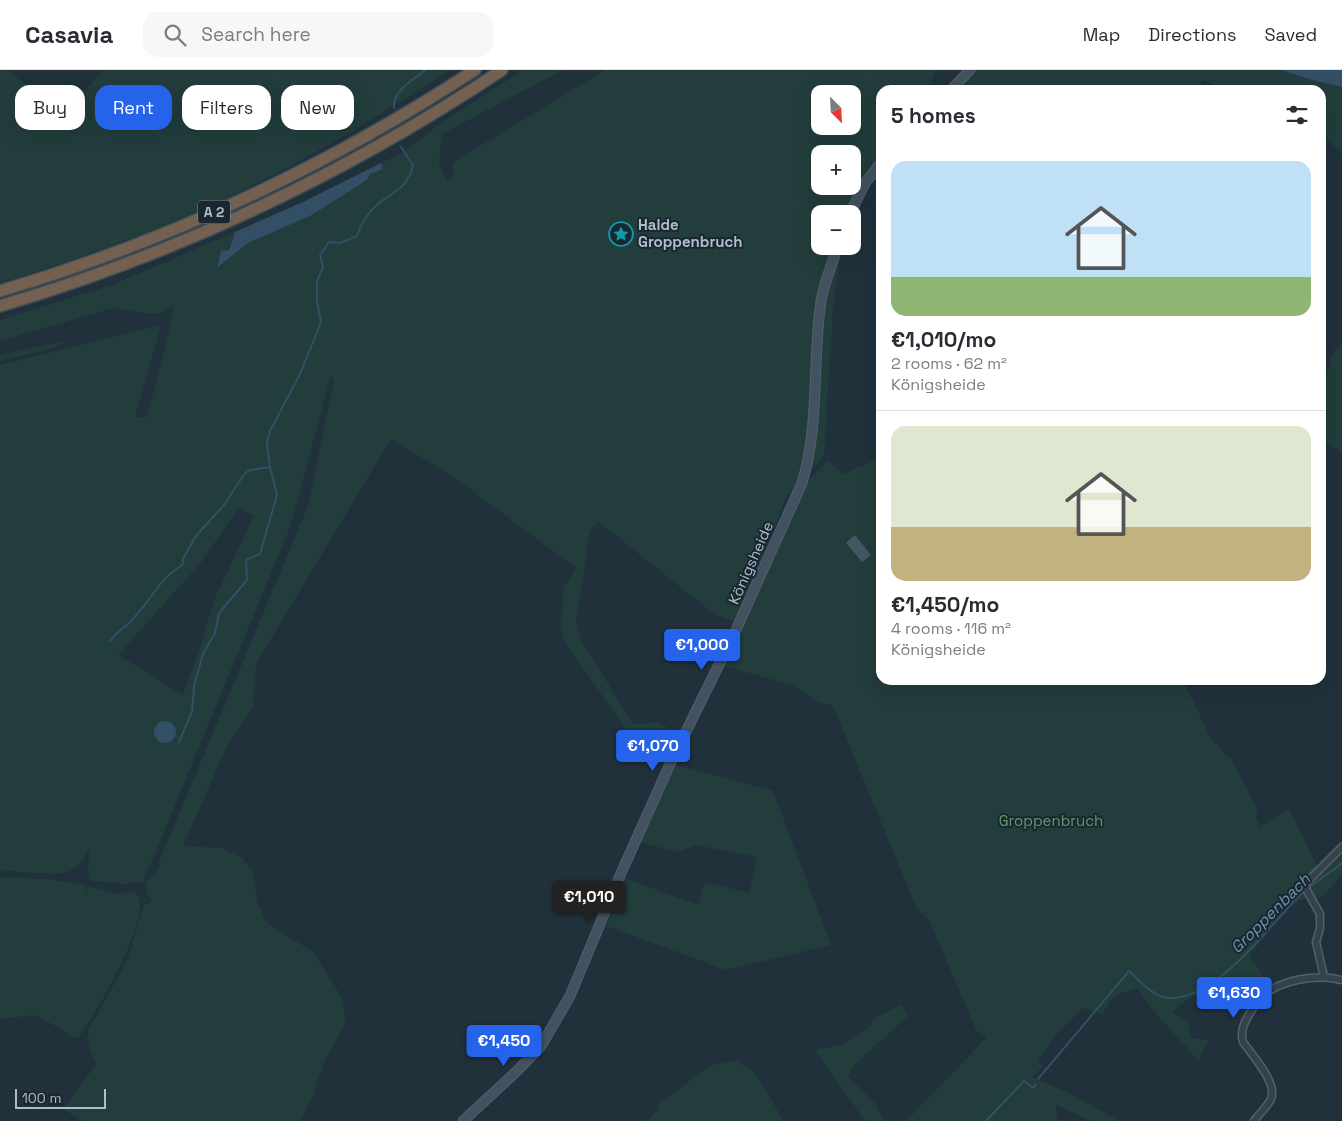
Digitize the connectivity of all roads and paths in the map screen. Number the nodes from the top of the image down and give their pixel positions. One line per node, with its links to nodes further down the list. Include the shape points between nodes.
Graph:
1 (476, 70): 8 (highway, A 2, via 345,148 246,198 114,254)
2 (502, 70): 9 (highway, A 2, via 384,144 273,202 149,255)
3 (970, 70): 4 (main road)
4 (955, 85)
5 (876, 170): 6 (main road)
6 (854, 205)
7 (835, 255): 13 (main road, Königsheide, via 821,300 810,458 802,483 736,630 670,764 556,1023 541,1046)
8 (0, 291)
9 (0, 306)
10 (1342, 847): 11 (street, via 1306,881 1320,914 1316,942)
11 (1324, 977): 12 (street); 14 (street, via 1293,982 1271,990 1245,1020 1241,1035 1243,1042 1272,1086 1271,1100)
12 (1342, 980)
13 (463, 1121)
14 (1254, 1121)

